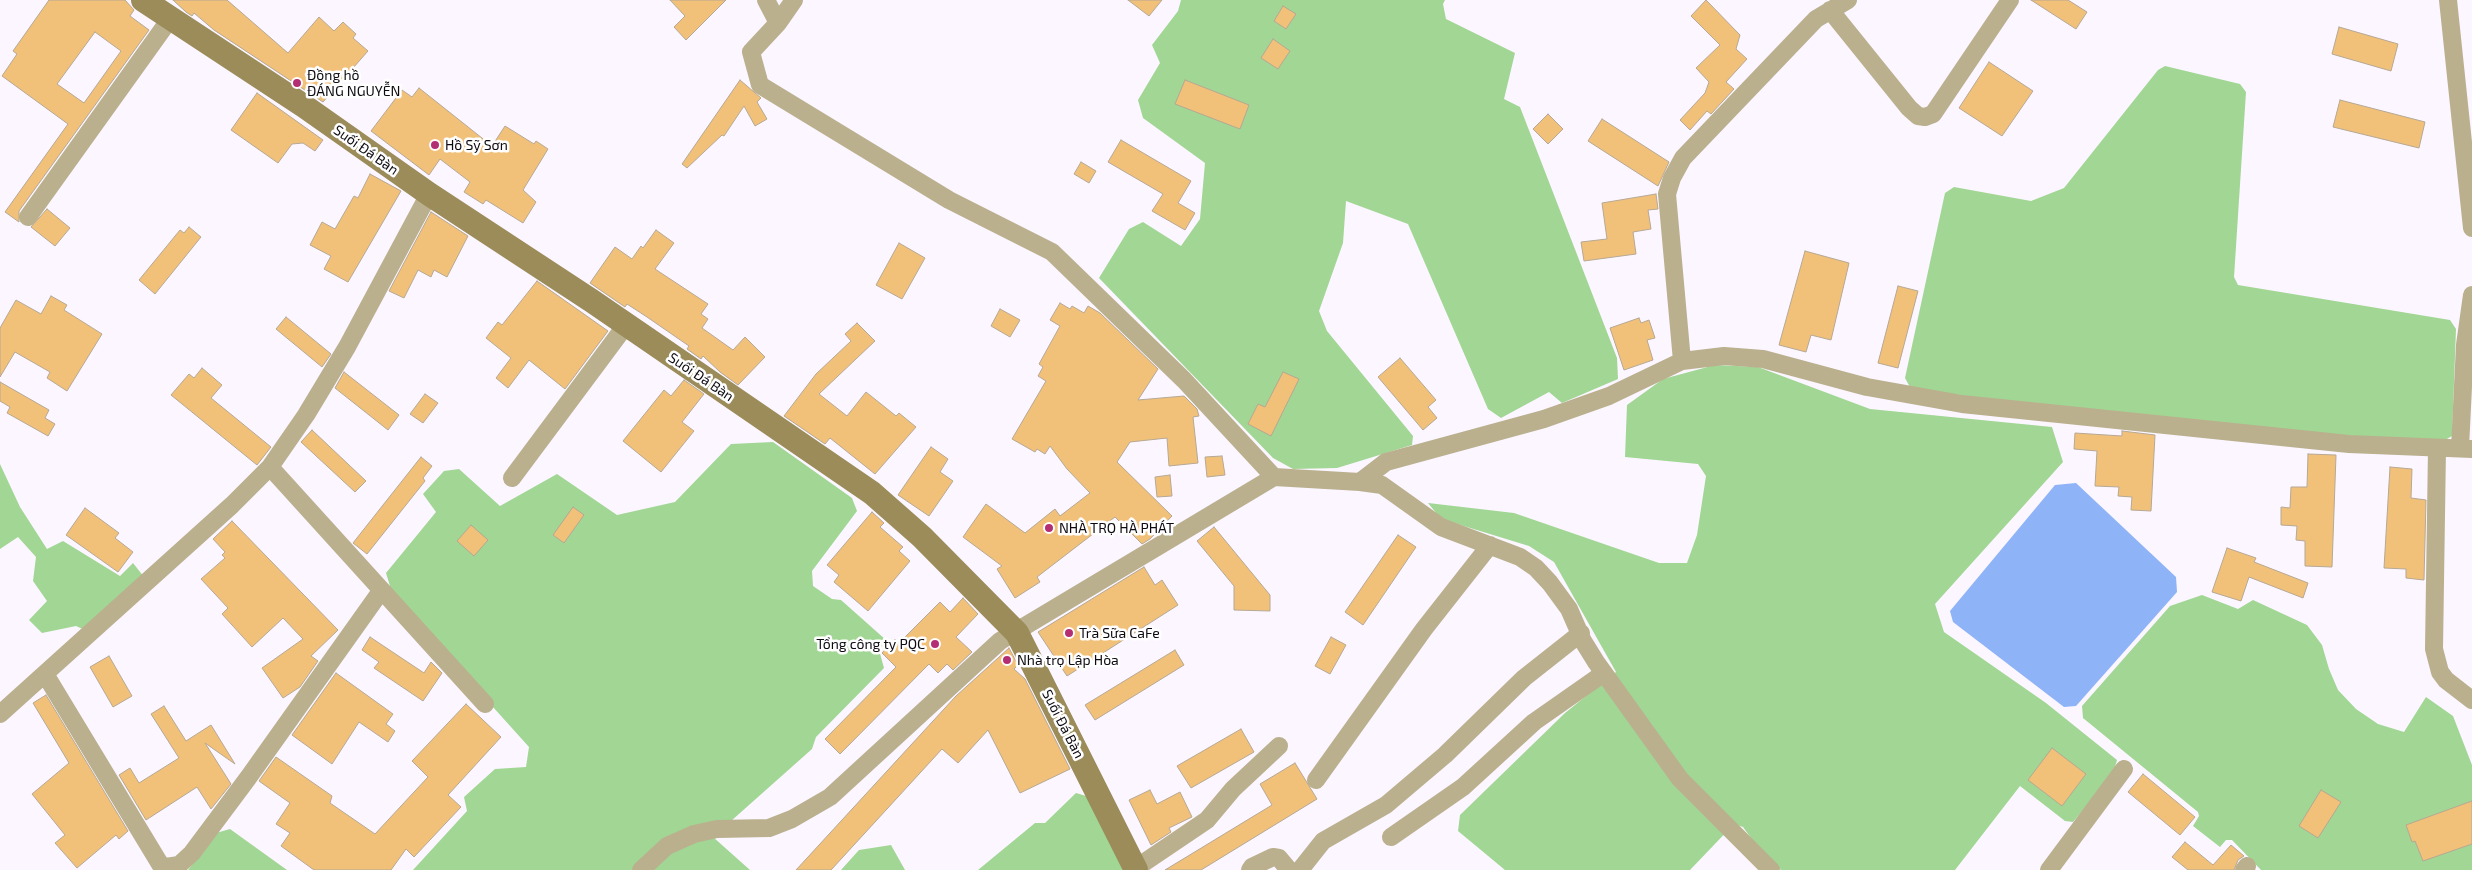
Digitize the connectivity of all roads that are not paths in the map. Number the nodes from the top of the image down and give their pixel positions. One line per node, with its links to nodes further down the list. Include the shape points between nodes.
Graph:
1 (143, 0): 8 (street, Suối Đá Bàn)
2 (766, 0): 9 (street)
3 (794, 0): 9 (street)
4 (1848, 0): 7 (street)
5 (2010, 0): 7 (street, via 1933,114 1925,117 1918,116 1909,108)
6 (2448, 0): 12 (street)
7 (1830, 10): 15 (street, via 1816,19 1682,158 1672,178 1667,194)
8 (170, 18): 10 (street, Suối Đá Bàn, via 304,106); 11 (street)
9 (778, 23): 19 (street, via 751,52 760,85 949,200 1052,252 1184,380)
10 (429, 194): 14 (street, Suối Đá Bàn); 18 (street, via 347,347)
11 (28, 217)
12 (2472, 228)
13 (2472, 295): 17 (street, via 2465,345)
14 (626, 325): 20 (street); 24 (street, Suối Đá Bàn, via 872,493)
15 (1682, 361): 16 (street, via 1724,356 1764,359 1867,387 1962,404 2349,444); 21 (street, via 1609,396 1544,419 1386,462)
16 (2437, 448): 17 (street); 28 (street, via 2434,649 2440,672)
17 (2466, 449)
18 (270, 467): 23 (street); 27 (street)
19 (1274, 477): 21 (street); 24 (street)
20 (512, 478)
21 (1360, 482): 22 (street, via 1382,485 1440,527)
22 (1490, 545): 25 (street, via 1520,557 1536,568 1568,609); 33 (street, via 1424,629)
23 (381, 591): 27 (street, via 248,778 180,865 166,867 160,864); 29 (street)
24 (1017, 633): 35 (street, Suối Đá Bàn); 36 (street, via 993,647 830,797 769,828 694,834 667,846)
25 (1581, 633): 26 (street); 39 (street, via 1524,678 1445,756 1386,805 1323,841)
26 (1604, 673): 34 (street, via 1534,722 1462,788); 40 (street, via 1680,779)
27 (45, 674): 30 (street)
28 (2472, 700)
29 (485, 704)
30 (0, 714)
31 (1279, 746): 35 (street, via 1233,788 1207,820)
32 (2124, 769): 41 (street)
33 (1316, 780)
34 (1391, 837)
35 (1136, 869)
36 (641, 870)
37 (1250, 870): 38 (street, via 1274,857 1279,858)
38 (1289, 870)
39 (1300, 870)
40 (1771, 870)
41 (2049, 870)

